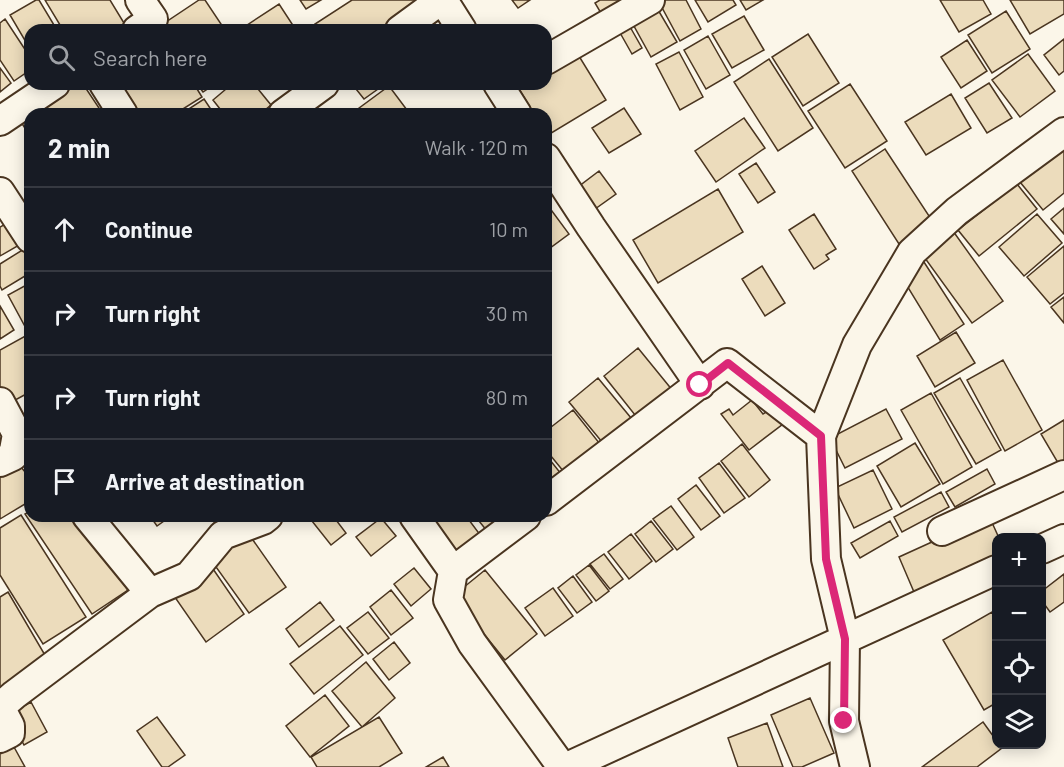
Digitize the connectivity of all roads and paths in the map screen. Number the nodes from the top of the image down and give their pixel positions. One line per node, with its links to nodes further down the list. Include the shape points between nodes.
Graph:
1 (140, 0): 4 (street, via 153,19)
2 (442, 0): 5 (street); 6 (street)
3 (650, 0): 7 (street)
4 (146, 24)
5 (408, 24)
6 (458, 24)
7 (552, 57)
8 (46, 90): 15 (street)
9 (108, 90): 12 (street)
10 (316, 90): 13 (street)
11 (504, 90): 14 (street)
12 (119, 108)
13 (290, 108)
14 (514, 108)
15 (0, 121)
16 (1064, 132): 22 (street, via 957,211 912,252 857,345)
17 (552, 167): 20 (street)
18 (0, 192): 19 (street)
19 (24, 229)
20 (700, 385): 22 (street, via 728,363); 26 (street)
21 (0, 402): 23 (street)
22 (821, 436): 38 (street, via 826,559)
23 (24, 442): 24 (street, via 13,456)
24 (0, 462)
25 (1064, 475): 32 (street)
26 (552, 496)
27 (92, 522): 37 (street)
28 (245, 522): 31 (street)
29 (418, 522): 35 (street)
30 (518, 522): 35 (street)
31 (217, 525): 37 (street, via 189,576)
32 (942, 531)
33 (1064, 539): 34 (street)
34 (1046, 547)
35 (453, 571): 40 (street, via 448,600 472,643)
36 (992, 572): 38 (street)
37 (150, 593): 39 (street, via 0,707 10,726 10,733)
38 (845, 639): 41 (street); 42 (street, via 844,721)
39 (0, 738)
40 (562, 767)
41 (567, 767)
42 (855, 767)

